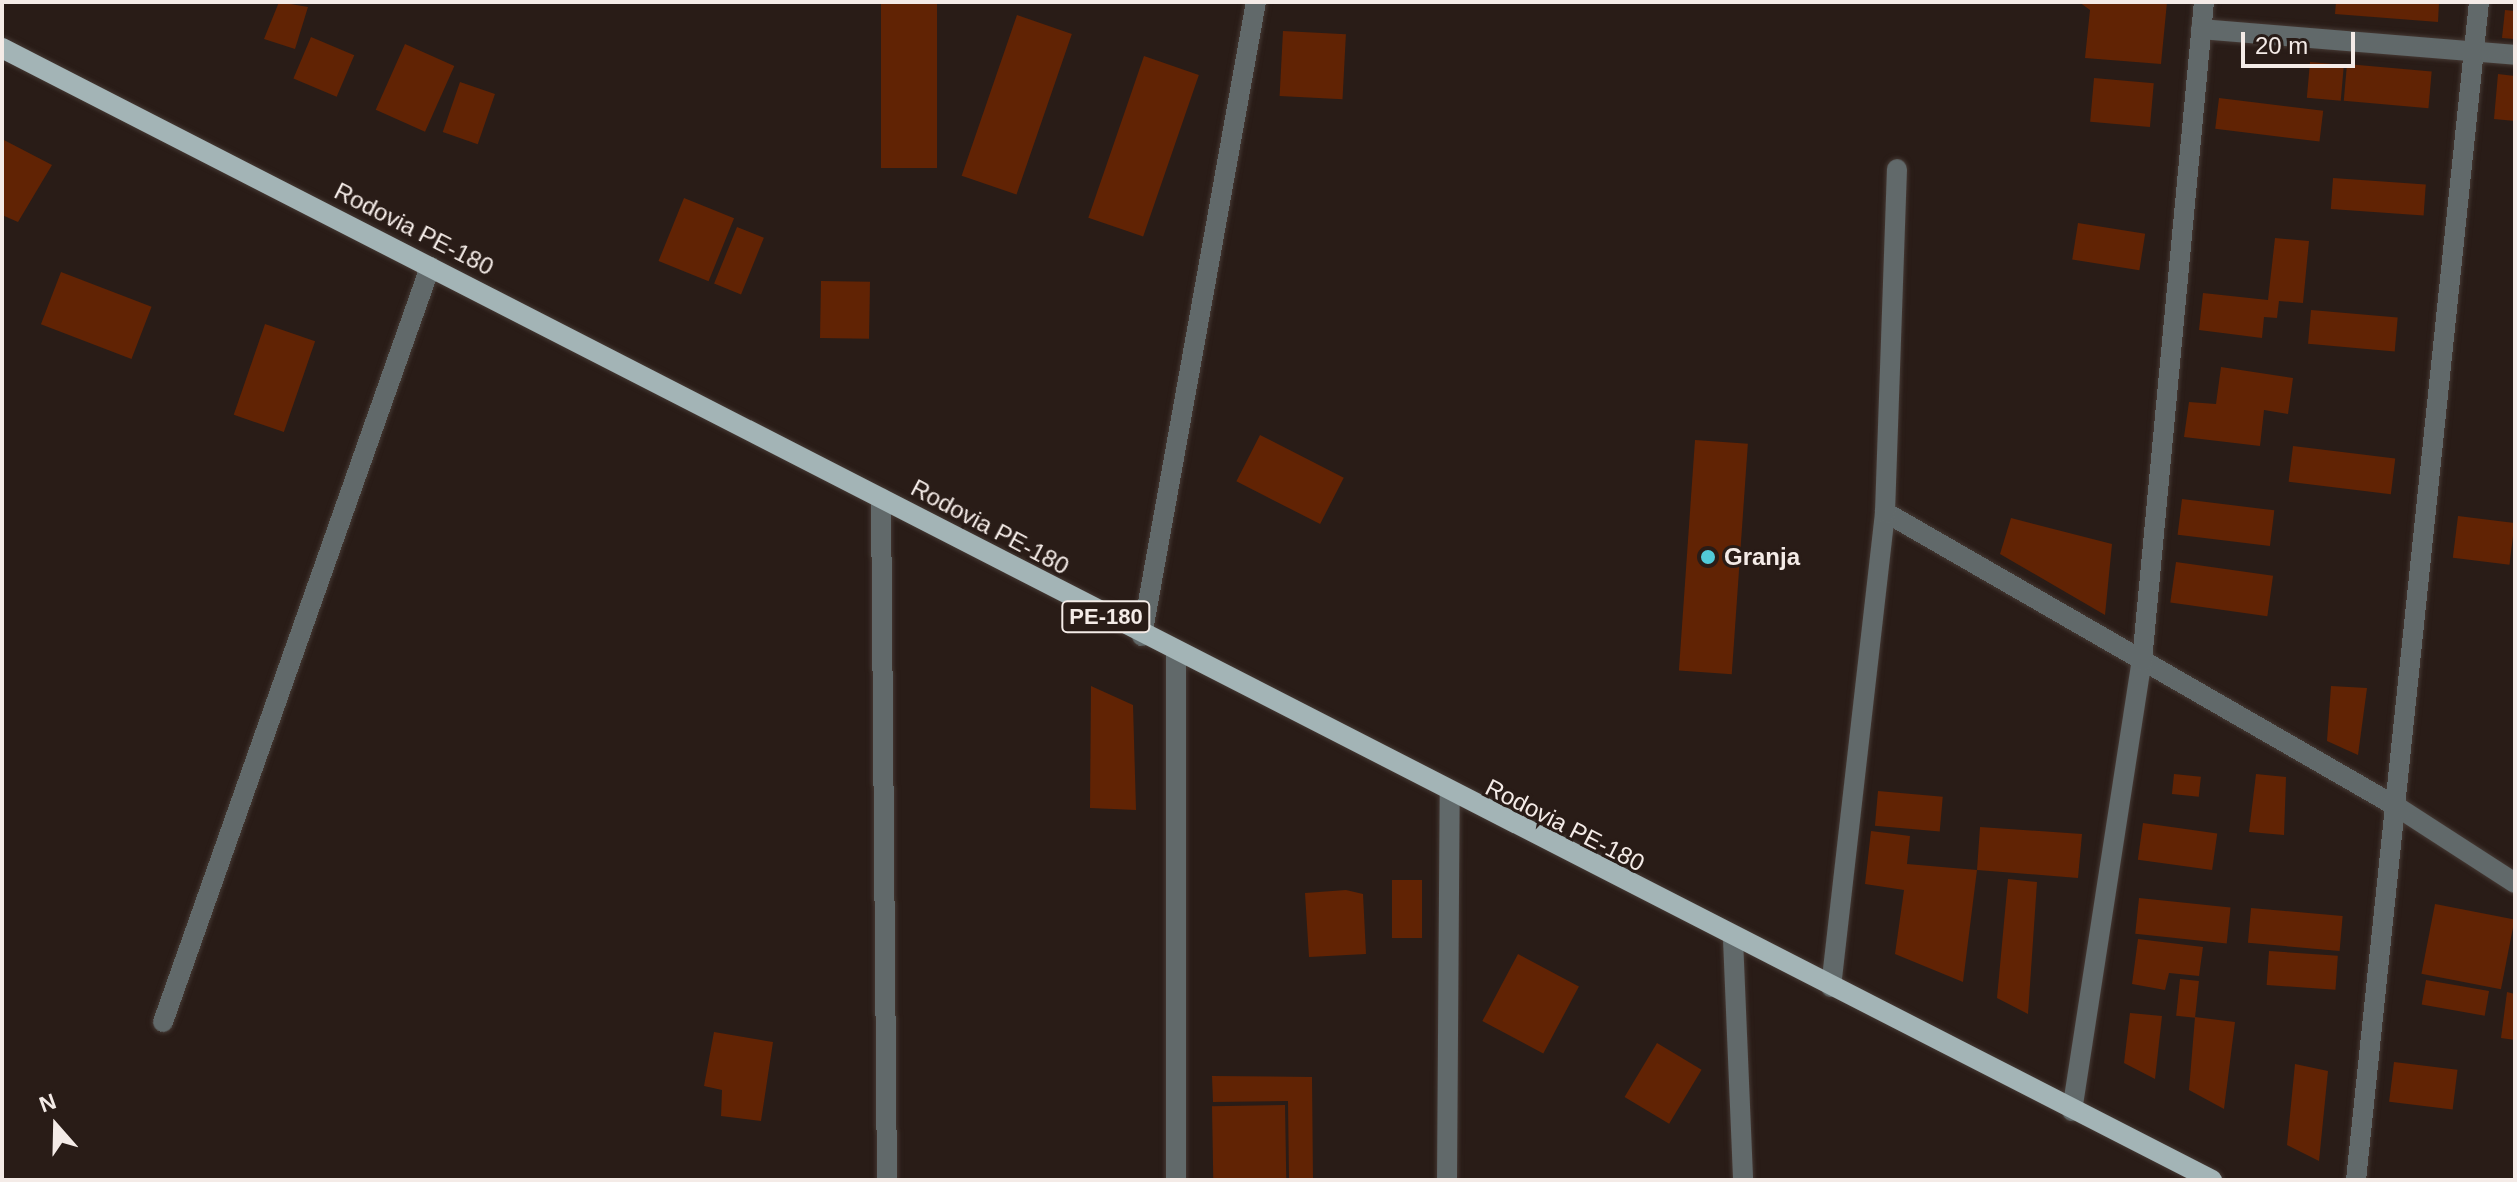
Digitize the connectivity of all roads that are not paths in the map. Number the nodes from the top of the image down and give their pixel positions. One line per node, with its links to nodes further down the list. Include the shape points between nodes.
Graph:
1 (1256, 2): 12 (street)
2 (2204, 2): 4 (street)
3 (2479, 2): 6 (street)
4 (2201, 29): 6 (street); 14 (street)
5 (2, 48): 9 (main road, Rodovia PE-180 / PE-180)
6 (2474, 51): 7 (street); 16 (street)
7 (2515, 55)
8 (1897, 169): 11 (street)
9 (430, 267): 10 (main road, Rodovia PE-180 / PE-180); 20 (street)
10 (881, 498): 12 (main road, Rodovia PE-180 / PE-180); 22 (street)
11 (1885, 512): 14 (street); 19 (street)
12 (1142, 636): 13 (main road, Rodovia PE-180 / PE-180)
13 (1176, 654): 15 (main road, Rodovia PE-180 / PE-180); 23 (street)
14 (2142, 661): 16 (street); 21 (street)
15 (1450, 795): 18 (main road, Rodovia PE-180 / PE-180); 24 (street)
16 (2399, 808): 17 (street); 27 (street)
17 (2515, 883)
18 (1733, 939): 19 (main road, Rodovia PE-180 / PE-180); 25 (street)
19 (1831, 987): 21 (main road, Rodovia PE-180 / PE-180)
20 (163, 1022)
21 (2072, 1111): 26 (main road, Rodovia PE-180 / PE-180)
22 (887, 1180)
23 (1176, 1180)
24 (1447, 1180)
25 (1743, 1180)
26 (2212, 1180)
27 (2356, 1180)

